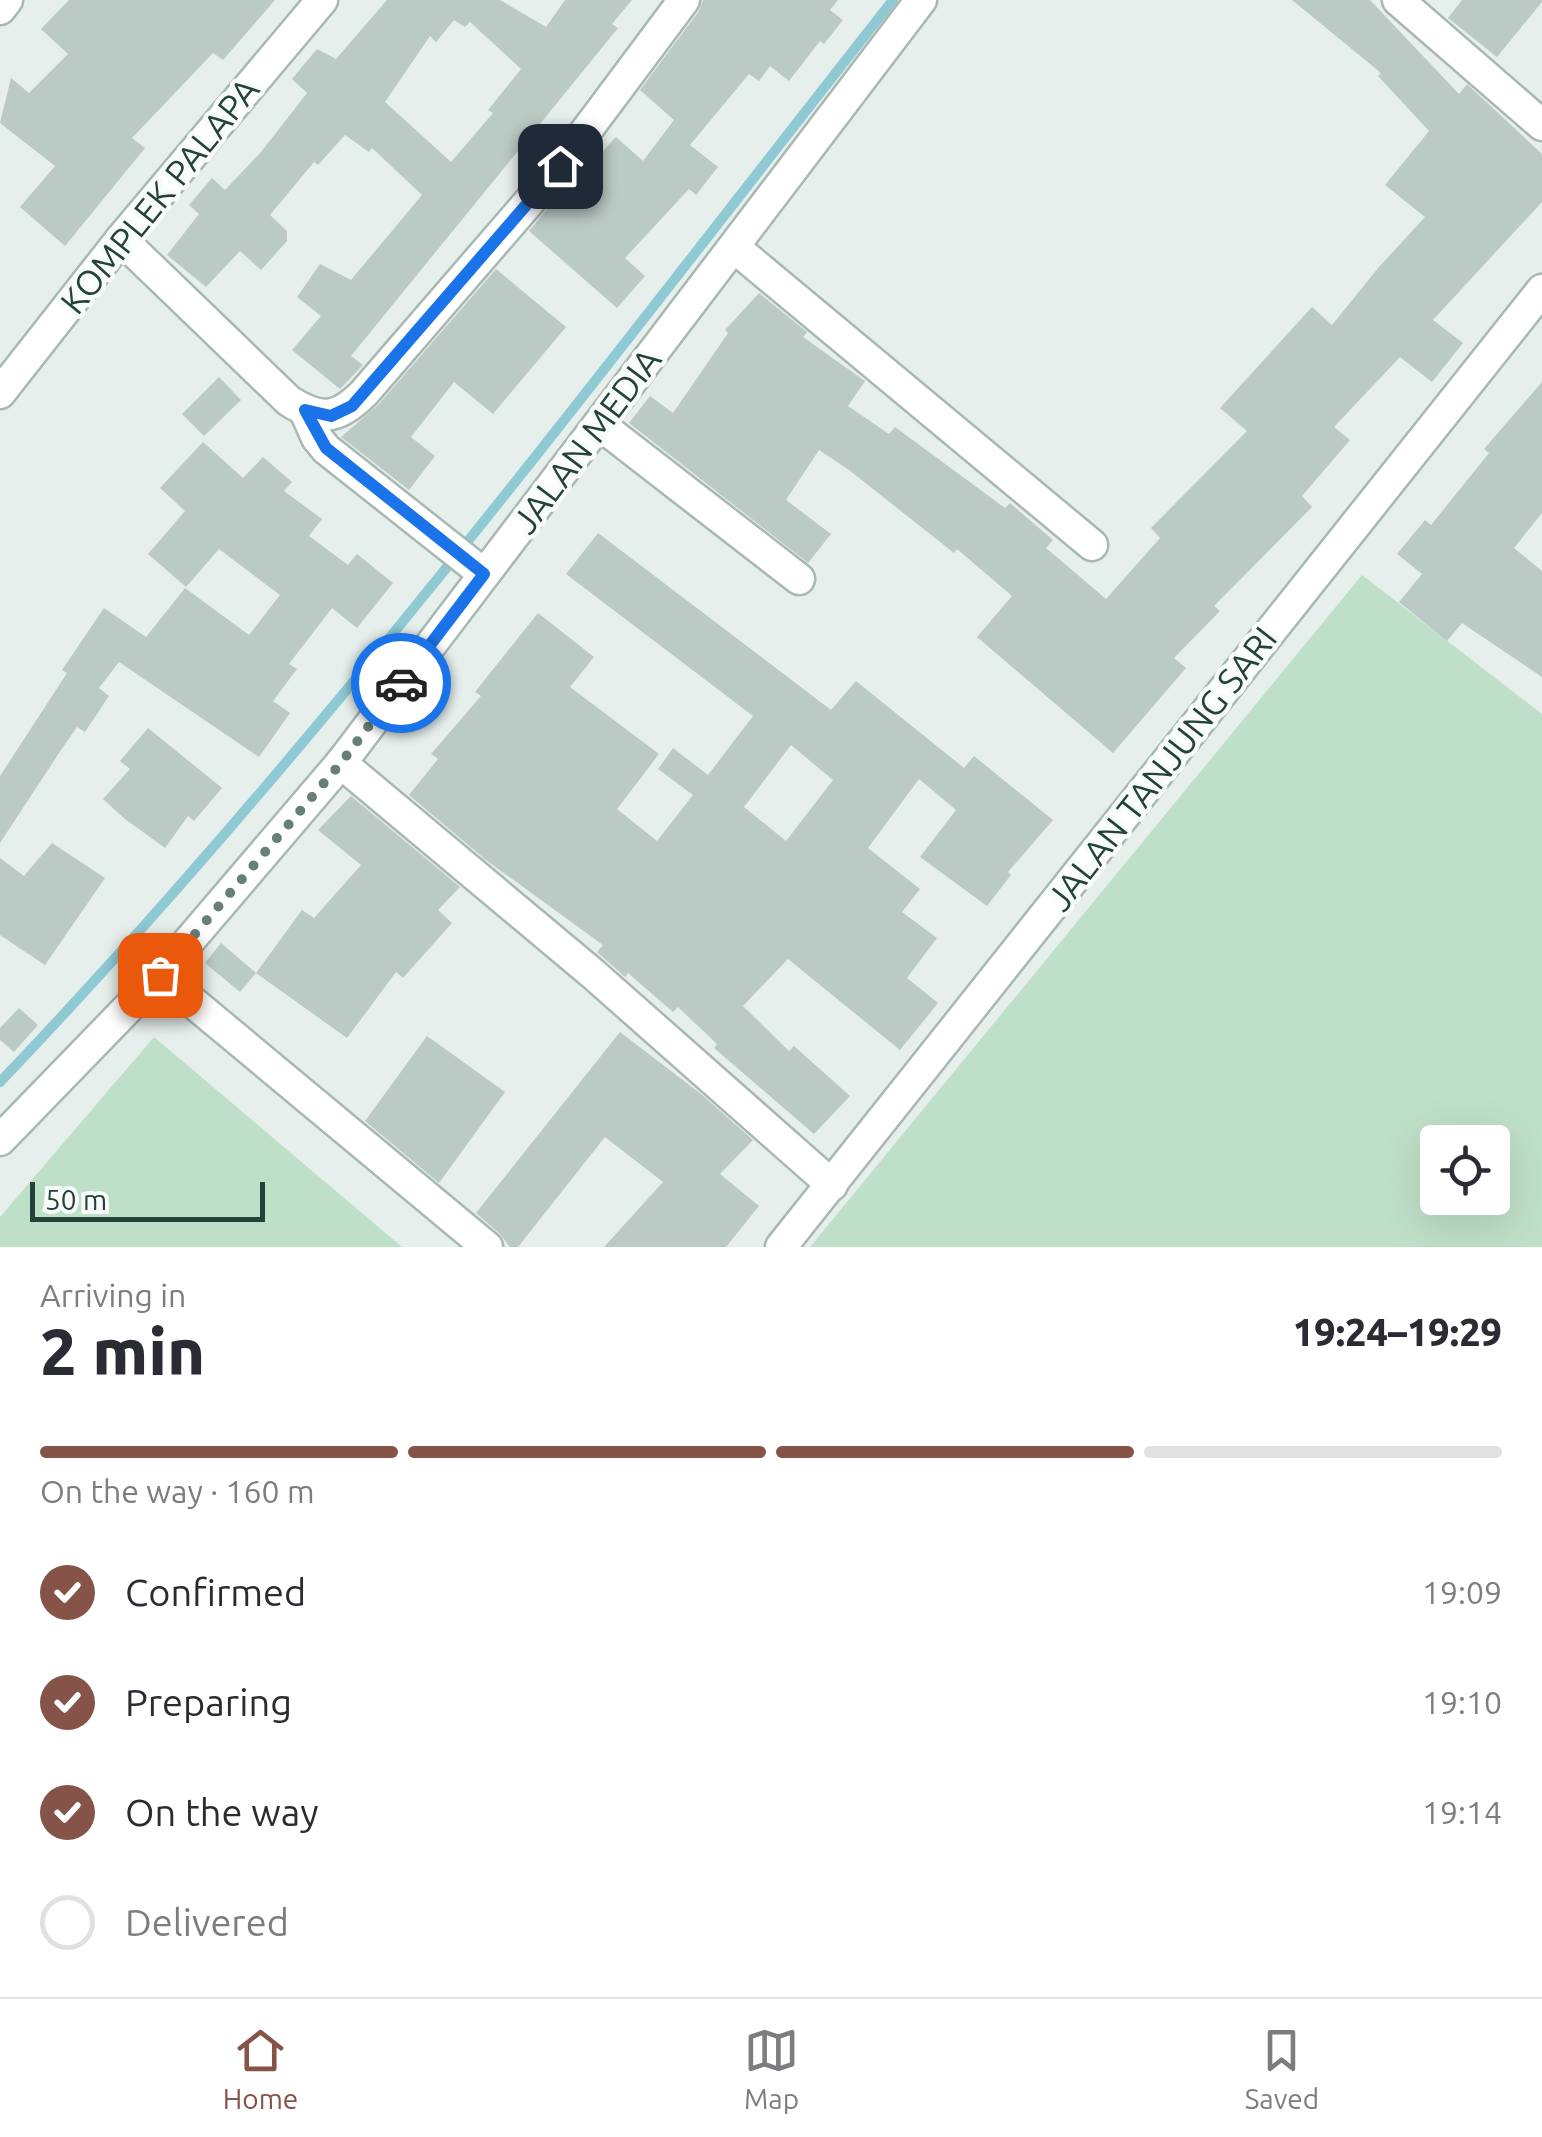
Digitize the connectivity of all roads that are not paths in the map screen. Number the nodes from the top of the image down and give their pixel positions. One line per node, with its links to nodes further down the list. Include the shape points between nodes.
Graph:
1 (7, 0): 6 (street)
2 (322, 0): 8 (street, KOMPLEK PALAPA)
3 (684, 0): 12 (street, via 560,166 364,393 331,416)
4 (921, 0): 9 (street, JALAN MEDIA)
5 (1398, 0): 7 (street)
6 (0, 9)
7 (1542, 125)
8 (121, 239): 11 (street, KOMPLEK PALAPA); 12 (street)
9 (734, 248): 13 (street, JALAN MEDIA); 14 (street)
10 (1542, 290): 20 (street, JALAN TANJUNG SARI)
11 (0, 393)
12 (305, 410): 15 (street, via 326,448)
13 (599, 424): 15 (street, JALAN MEDIA); 16 (street)
14 (1092, 545)
15 (484, 574): 17 (street, JALAN MEDIA)
16 (798, 579)
17 (341, 763): 18 (street, JALAN MEDIA); 20 (street)
18 (160, 975): 19 (street, JALAN MEDIA); 21 (street)
19 (0, 1140)
20 (832, 1184): 22 (street, JALAN TANJUNG SARI)
21 (486, 1247)
22 (781, 1247)

